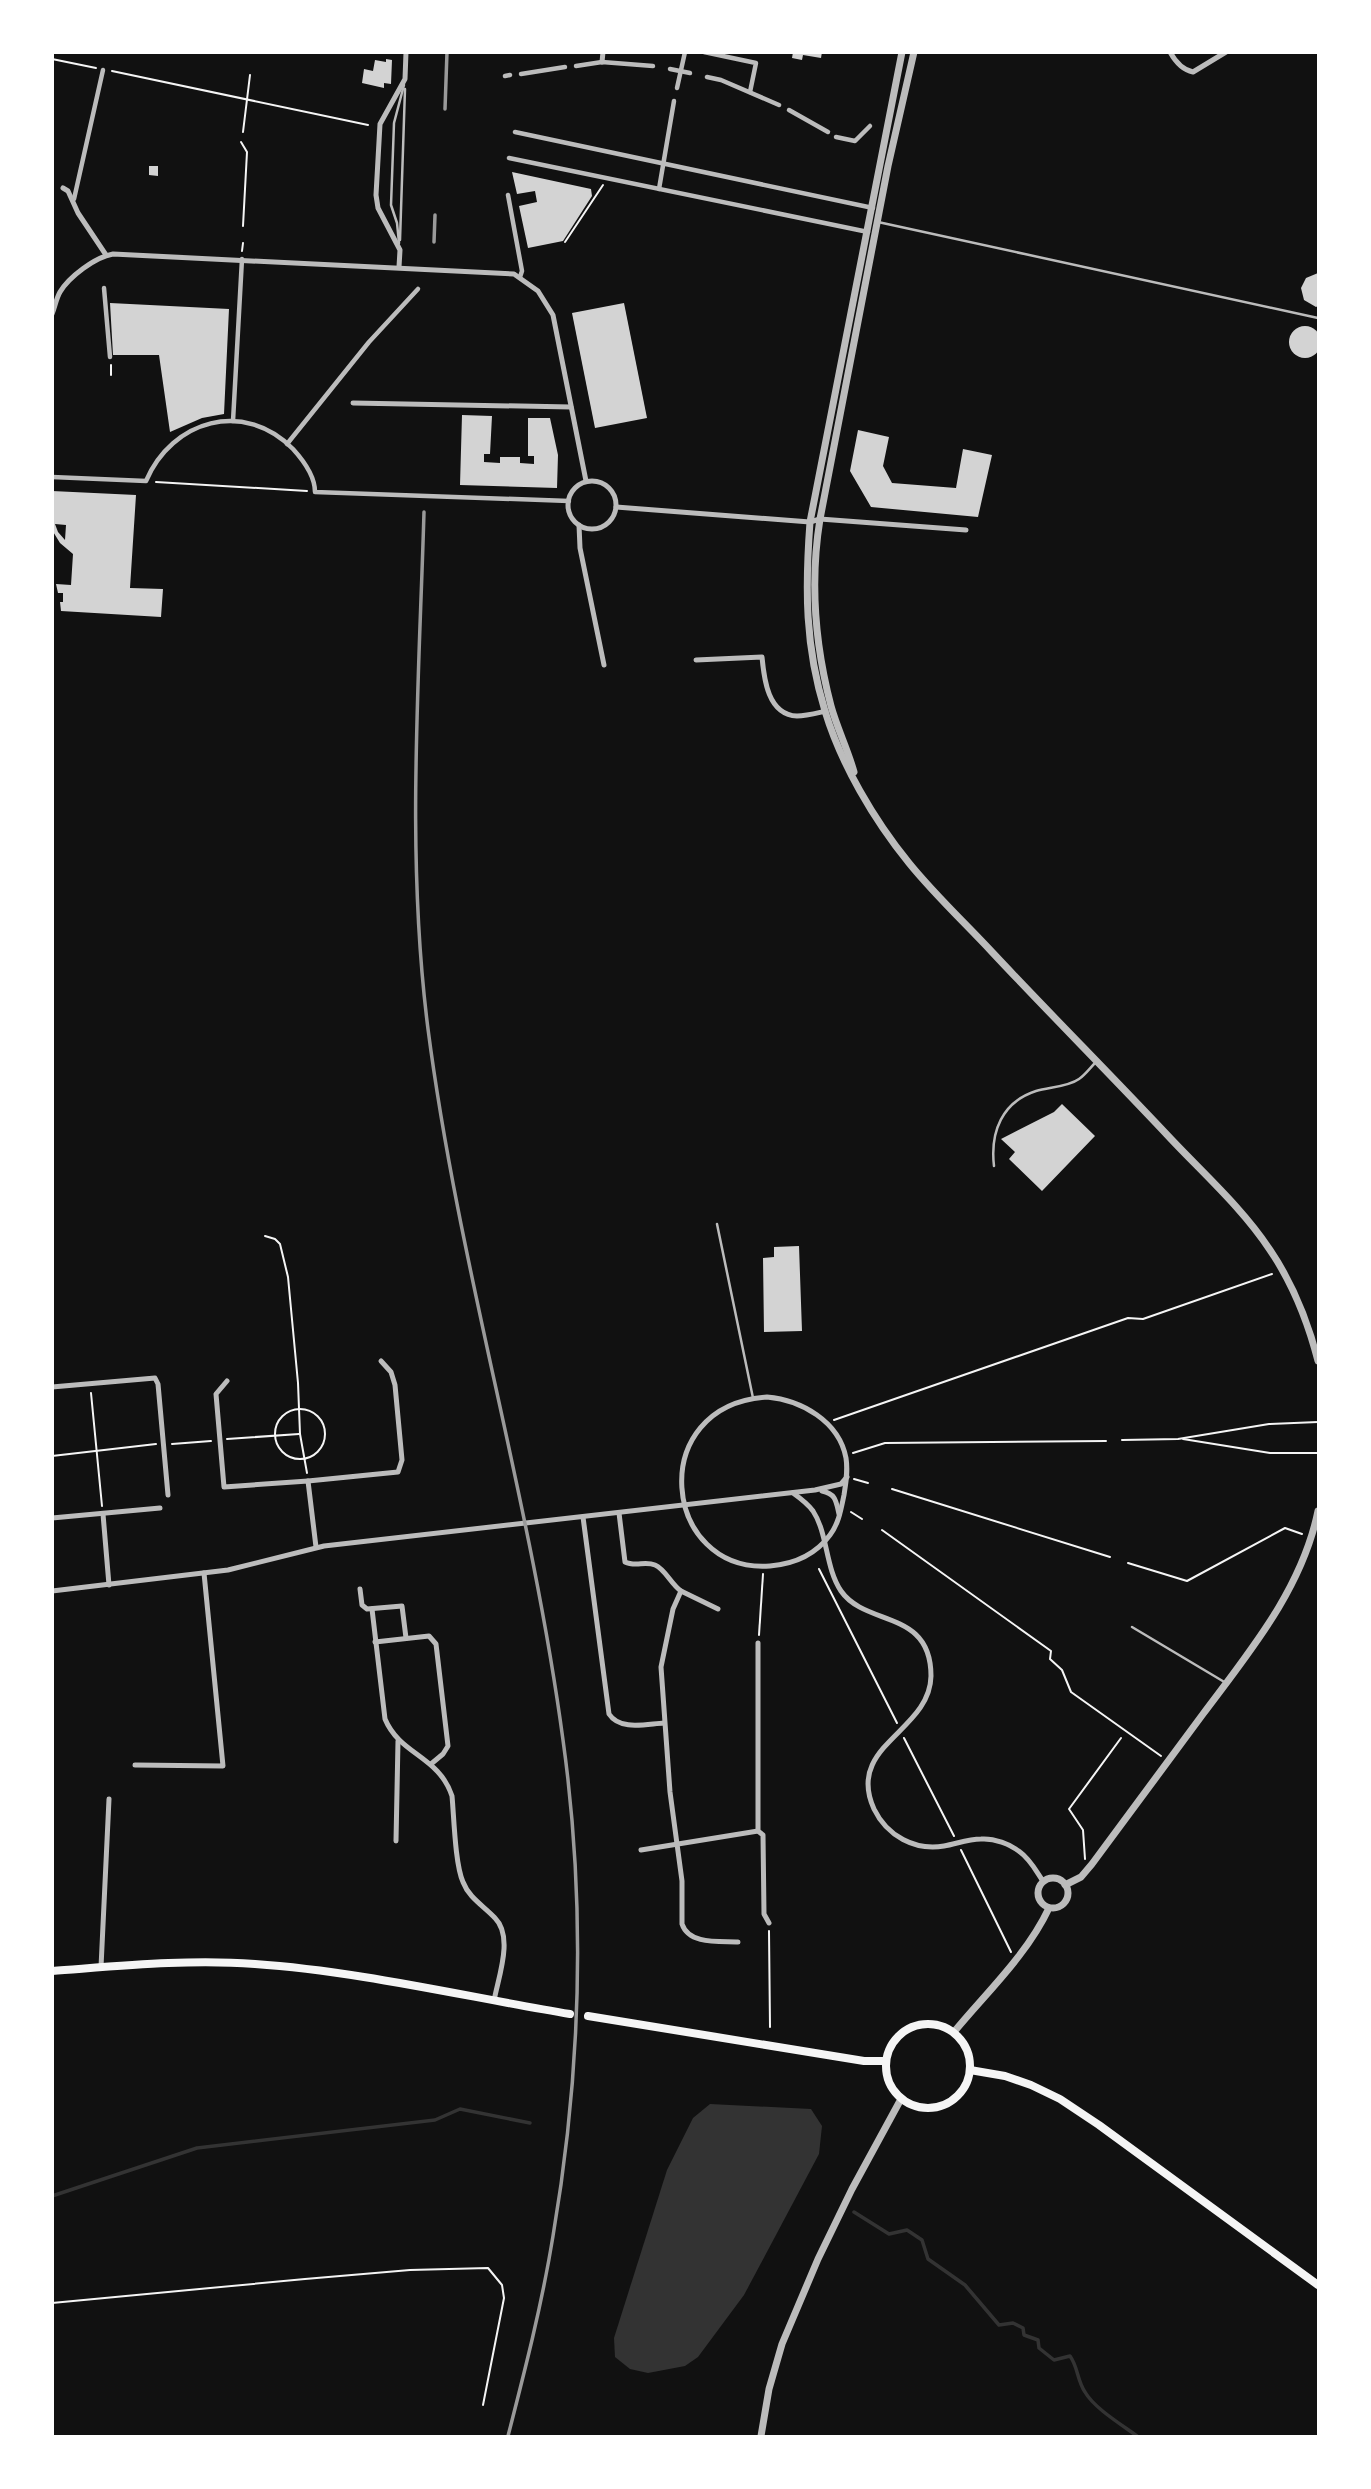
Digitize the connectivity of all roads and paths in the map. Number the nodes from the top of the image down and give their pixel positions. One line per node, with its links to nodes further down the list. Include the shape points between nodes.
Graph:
1 (406, 52): 21 (street)
2 (603, 52): 10 (street)
3 (685, 52): 16 (street)
4 (704, 52): 23 (street, via 756,63)
5 (902, 52): 42 (street)
6 (914, 52): 42 (street)
7 (1170, 52): 8 (street, via 1174,60 1194,72)
8 (1226, 52)
9 (52, 59): 15 (path)
10 (602, 62): 11 (street); 12 (street)
11 (576, 66)
12 (653, 66)
13 (565, 68): 17 (street)
14 (670, 69): 16 (street)
15 (103, 70): 24 (path); 41 (street)
16 (682, 71): 18 (street); 22 (street)
17 (521, 74)
18 (690, 74)
19 (250, 75): 24 (path)
20 (707, 77): 23 (street)
21 (405, 79): 47 (lane); 47 (lane, via 394,123 391,205); 47 (street, via 380,124 376,195)
22 (677, 88)
23 (750, 92): 26 (street)
24 (248, 99): 28 (path); 30 (path)
25 (674, 101): 36 (street)
26 (779, 106)
27 (789, 110): 32 (street)
28 (368, 125)
29 (870, 126): 33 (street, via 855,141)
30 (243, 132)
31 (515, 132): 36 (street)
32 (828, 132)
33 (836, 137)
34 (241, 142): 44 (path, via 247,152)
35 (509, 158): 37 (street)
36 (664, 163): 39 (street); 42 (street)
37 (607, 179): 39 (street); 46 (path)
38 (63, 188): 41 (street)
39 (659, 189): 45 (street)
40 (508, 195): 51 (street)
41 (74, 199): 48 (street)
42 (876, 209): 43 (street); 45 (street)
43 (878, 222): 45 (street); 55 (lane)
44 (243, 226)
45 (872, 233): 68 (street); 69 (street)
46 (565, 242)
47 (400, 250): 50 (street)
48 (106, 255): 49 (street); 54 (street, via 69,281 58,294)
49 (242, 259): 50 (street); 60 (street)
50 (399, 267): 51 (street)
51 (520, 277): 59 (street, via 544,297 553,315)
52 (104, 288): 56 (street)
53 (418, 289): 61 (street)
54 (52, 314)
55 (1318, 318)
56 (110, 357): 57 (path)
57 (111, 375)
58 (353, 403): 59 (street)
59 (571, 407): 64 (street)
60 (233, 421): 61 (street, via 263,428); 63 (street, via 189,431 163,452)
61 (287, 444): 65 (street, via 306,466)
62 (52, 477): 63 (street)
63 (146, 481): 65 (path)
64 (586, 481): 66 (street, via 573,490); 67 (street, via 607,486)
65 (315, 492): 66 (street)
66 (569, 501): 70 (street, via 569,513)
67 (616, 507): 69 (street); 70 (street, via 602,526)
68 (820, 519): 69 (street); 71 (street); 74 (street, via 816,623)
69 (810, 522): 74 (street, via 807,622)
70 (579, 525): 73 (street)
71 (966, 530)
72 (696, 660): 74 (street, via 762,657 764,683 776,706 795,716)
73 (604, 666)
74 (829, 710): 75 (street, via 867,803 909,864)
75 (1097, 1061): 76 (lane, via 1079,1080 1034,1091 1013,1102 997,1124); 79 (street, via 1248,1222)
76 (994, 1166)
77 (718, 1224): 85 (lane)
78 (265, 1236): 86 (path, via 280,1244 288,1277)
79 (1282, 1270): 80 (street, via 1306,1320); 88 (path)
80 (1318, 1361)
81 (381, 1362): 102 (street, via 395,1385 402,1460 398,1472)
82 (227, 1381): 92 (street, via 216,1394)
83 (90, 1384): 84 (street); 95 (street, via 155,1378); 96 (path)
84 (52, 1387)
85 (753, 1398): 88 (street, via 795,1402); 108 (street, via 720,1410 692,1440 681,1471)
86 (299, 1409): 89 (path); 90 (path, via 280,1420); 100 (path, via 315,1414 324,1428 323,1444)
87 (1318, 1422): 91 (path, via 1269,1424)
88 (826, 1423): 99 (street)
89 (300, 1434): 90 (path); 100 (path)
90 (275, 1435): 92 (path); 100 (path, via 288,1456)
91 (1178, 1439): 93 (path); 97 (path, via 1270,1453)
92 (219, 1440): 95 (path); 102 (street, via 224,1487)
93 (1122, 1440)
94 (1105, 1441): 99 (path, via 885,1443)
95 (163, 1444): 96 (path); 107 (street)
96 (97, 1451): 98 (path); 113 (path)
97 (1318, 1453)
98 (52, 1456)
99 (846, 1456): 101 (street)
100 (304, 1459): 102 (path)
101 (850, 1478): 103 (path); 105 (street); 114 (street)
102 (308, 1480): 121 (street)
103 (869, 1483)
104 (891, 1489): 122 (path)
105 (816, 1490): 106 (street); 114 (street, via 835,1497)
106 (793, 1493): 108 (street); 120 (street, via 813,1512)
107 (167, 1495)
108 (685, 1506): 112 (street); 124 (street, via 691,1523 709,1546 734,1561)
109 (160, 1508): 113 (street)
110 (1318, 1511): 119 (street)
111 (850, 1512): 117 (path)
112 (619, 1513): 115 (street); 130 (street, via 625,1562 652,1563)
113 (103, 1514): 116 (street); 127 (street)
114 (840, 1515): 120 (street)
115 (583, 1517): 121 (street); 138 (street, via 609,1714 621,1725)
116 (52, 1518)
117 (862, 1519)
118 (882, 1530): 142 (path, via 1051,1651 1050,1659 1062,1670 1071,1692)
119 (1312, 1537): 123 (path, via 1285,1528 1187,1581); 137 (street, via 1286,1597)
120 (825, 1542): 124 (street, via 795,1561); 139 (street, via 833,1574 848,1601 907,1627 926,1652 928,1694 919,1712)
121 (316, 1547): 126 (street, via 242,1568)
122 (1110, 1557)
123 (1128, 1563)
124 (763, 1567): 136 (path)
125 (819, 1569): 139 (path)
126 (204, 1573): 127 (street); 143 (street, via 223,1766)
127 (109, 1585): 129 (street)
128 (360, 1589): 131 (street, via 362,1605)
129 (52, 1591)
130 (681, 1591): 132 (street); 138 (street, via 662,1657)
131 (372, 1609): 134 (street, via 402,1606); 135 (street)
132 (718, 1609)
133 (1132, 1627): 137 (lane)
134 (406, 1638): 135 (street); 144 (street, via 429,1636 436,1644 448,1746)
135 (375, 1642): 141 (street, via 385,1719)
136 (758, 1643): 146 (street)
137 (1226, 1683): 142 (street)
138 (664, 1723): 149 (street)
139 (900, 1730): 147 (path); 153 (street, via 879,1752 870,1774 872,1804 886,1827 920,1846 981,1839 1001,1842 1028,1859)
140 (1121, 1738): 151 (path, via 1069,1809 1083,1830 1083,1858)
141 (398, 1741): 144 (street); 148 (street)
142 (1168, 1761): 151 (street)
143 (135, 1765)
144 (431, 1765): 161 (street, via 442,1774 452,1796 461,1880 503,1929 505,1942)
145 (109, 1799): 159 (street)
146 (758, 1831): 149 (street); 156 (street, via 763,1835 764,1914)
147 (953, 1834)
148 (396, 1841)
149 (677, 1844): 150 (street); 157 (street, via 684,1930 694,1938)
150 (641, 1850)
151 (1091, 1864): 154 (street, via 1081,1877)
152 (969, 1866): 158 (path)
153 (1043, 1881): 154 (street, via 1057,1879); 155 (street, via 1038,1899)
154 (1065, 1885): 155 (street, via 1067,1900)
155 (1049, 1908): 165 (street, via 1026,1947)
156 (769, 1923): 164 (path)
157 (738, 1942)
158 (1007, 1943)
159 (101, 1967): 160 (main road); 161 (main road, via 255,1964)
160 (52, 1971)
161 (494, 2001): 162 (main road)
162 (570, 2014)
163 (588, 2016): 166 (main road)
164 (770, 2027)
165 (954, 2032): 166 (main road, via 930,2023 905,2029 895,2038); 167 (main road, via 967,2050)
166 (885, 2061): 168 (main road, via 892,2089)
167 (970, 2070): 168 (main road, via 950,2102 925,2108); 169 (main road, via 1004,2076 1060,2099)
168 (901, 2099): 172 (street, via 852,2189 787,2333 769,2389)
169 (1318, 2285)
170 (52, 2303): 171 (path, via 410,2270 488,2268 502,2286 504,2298)
171 (483, 2406)
172 (761, 2437)

